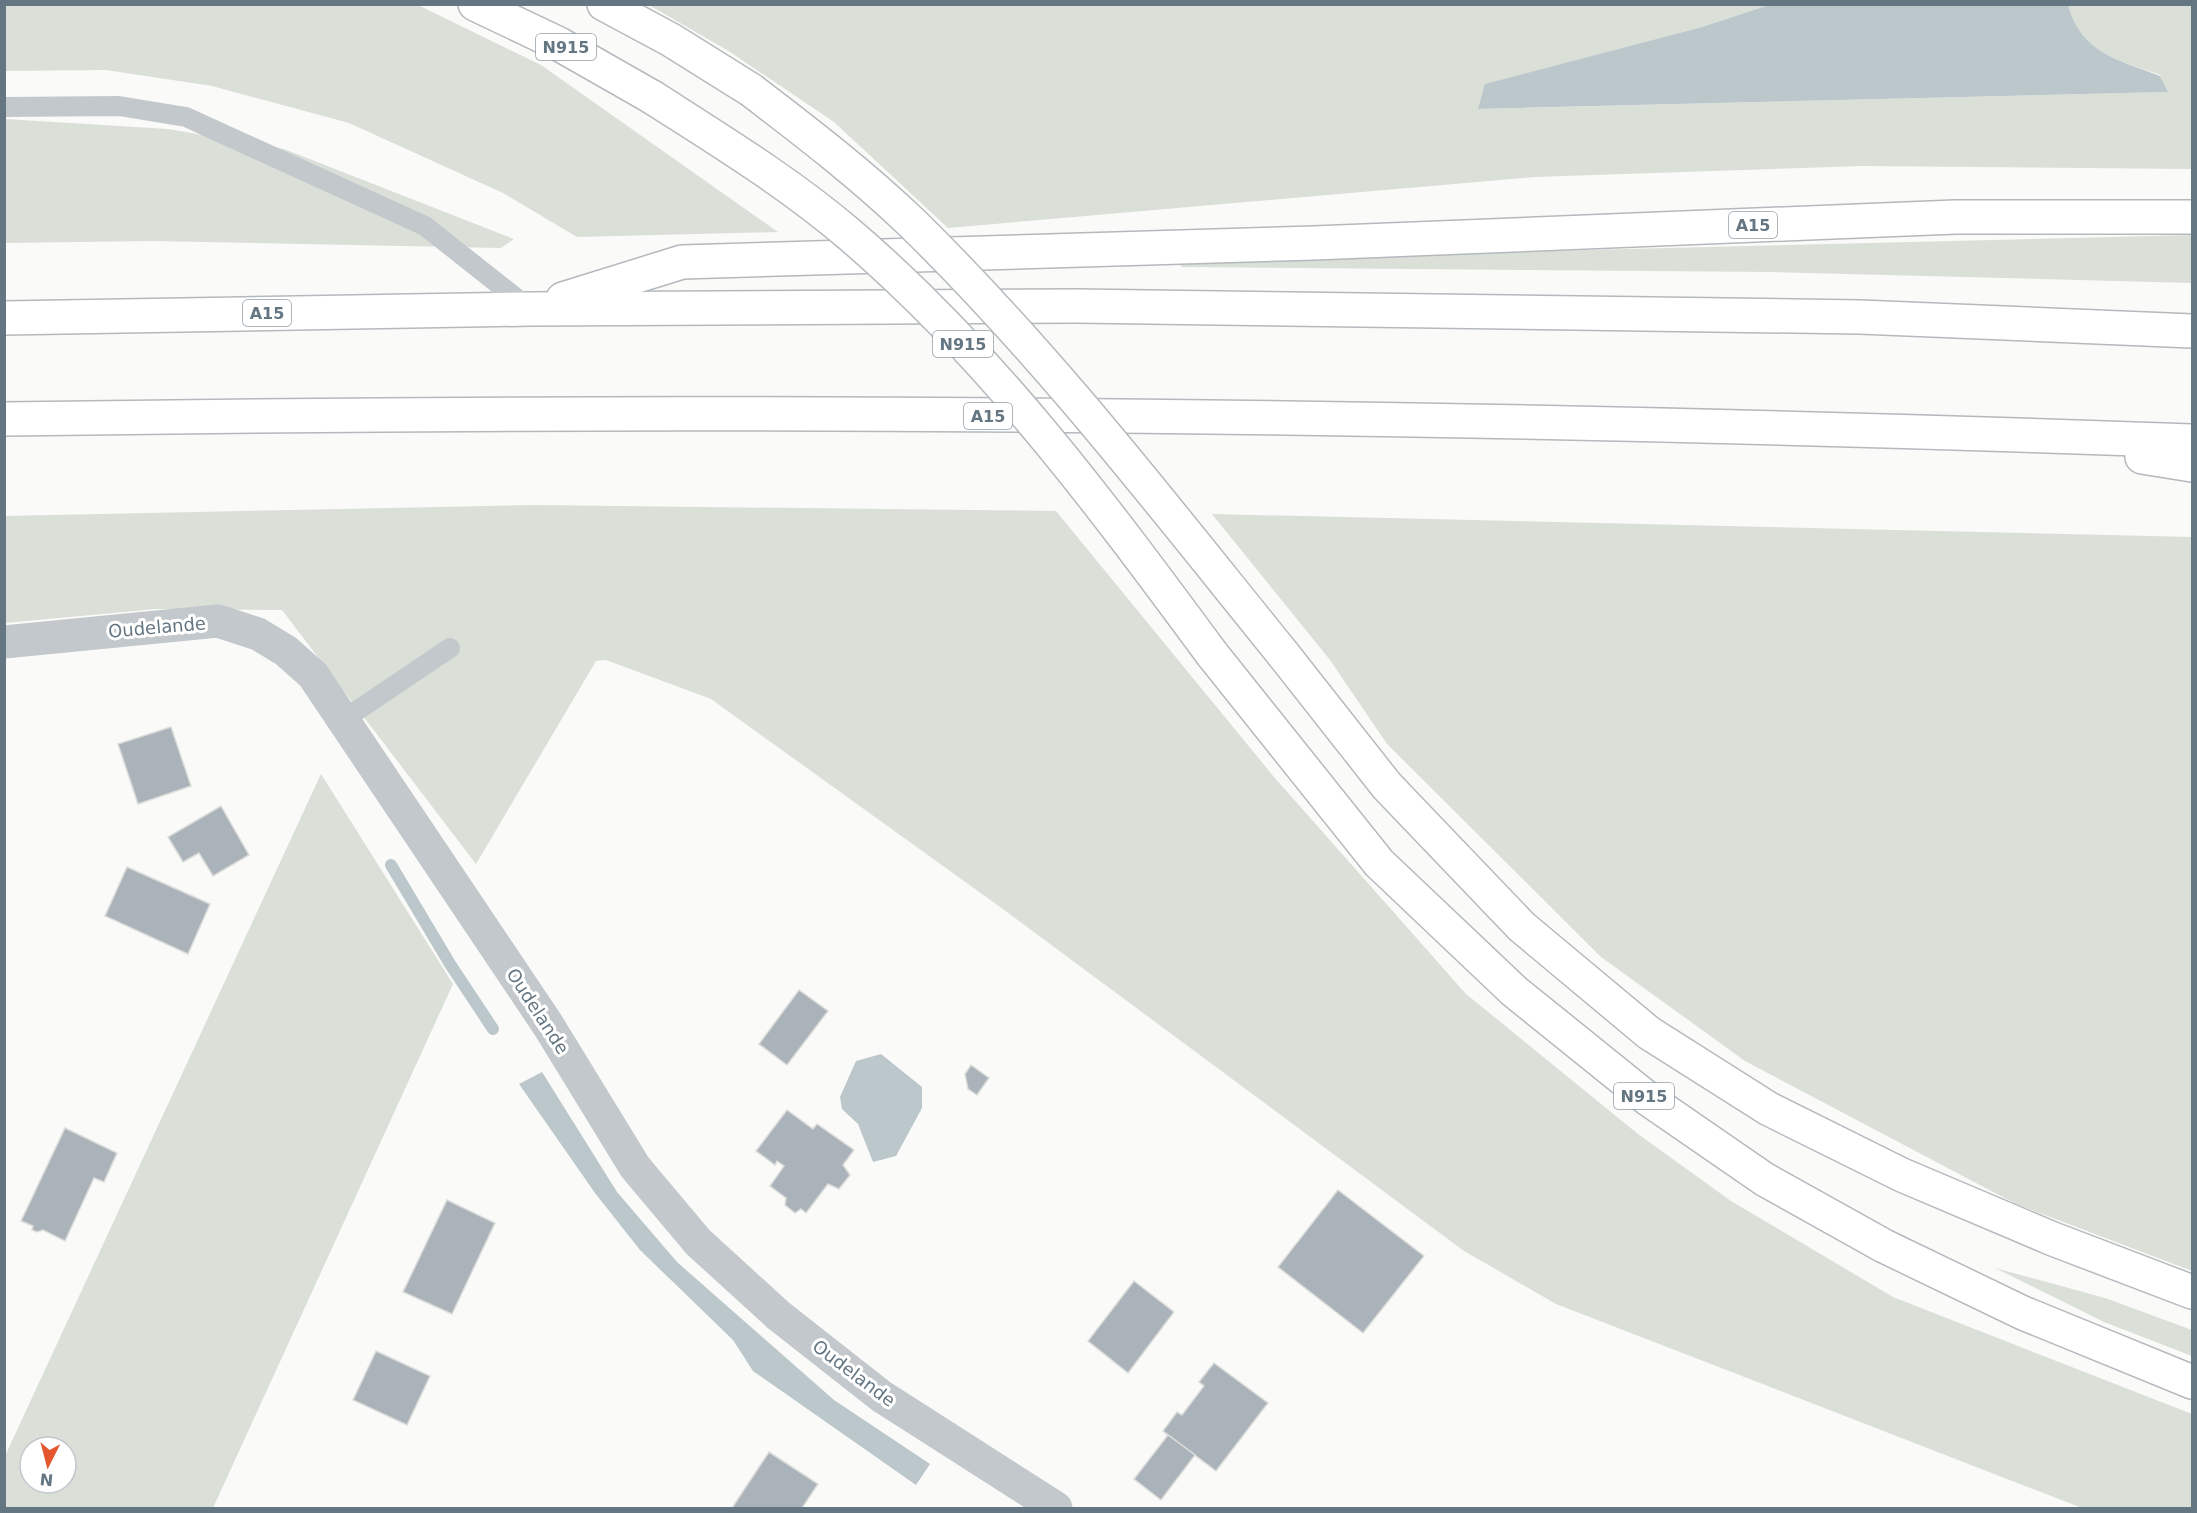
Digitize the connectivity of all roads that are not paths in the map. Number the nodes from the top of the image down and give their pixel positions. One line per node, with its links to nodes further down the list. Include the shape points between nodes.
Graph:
1 (475, 4): 16 (main road, N915, bridge, via 559,44 754,162 848,233 923,301 1015,400 1096,497 1212,654 1379,863 1514,991 1648,1099 1764,1179 1884,1246 2023,1313)
2 (604, 4): 15 (main road, N915, bridge, via 672,40 751,90 822,144 911,223 1024,339 1387,786 1522,927 1649,1033 1769,1109 1902,1176)
3 (4, 107): 5 (lane, via 119,106 186,117 425,226)
4 (2193, 217): 5 (main road, A15, via 1955,217 1302,244 682,262)
5 (530, 309): 6 (main road, A15); 7 (main road, A15, via 1125,307 1860,317)
6 (4, 318)
7 (2193, 331)
8 (4, 419): 9 (main road, A15, via 419,413 1139,417)
9 (1971, 433): 10 (main road, A15); 11 (main road, A15)
10 (2193, 441)
11 (2193, 465)
12 (4, 642): 14 (street, Oudelande, via 218,621 258,634 286,651 313,675)
13 (450, 648): 14 (lane)
14 (343, 720): 17 (street, Oudelande, via 548,1025 636,1167 698,1242 778,1316 881,1396)
15 (2193, 1292)
16 (2193, 1382)
17 (1056, 1509)

